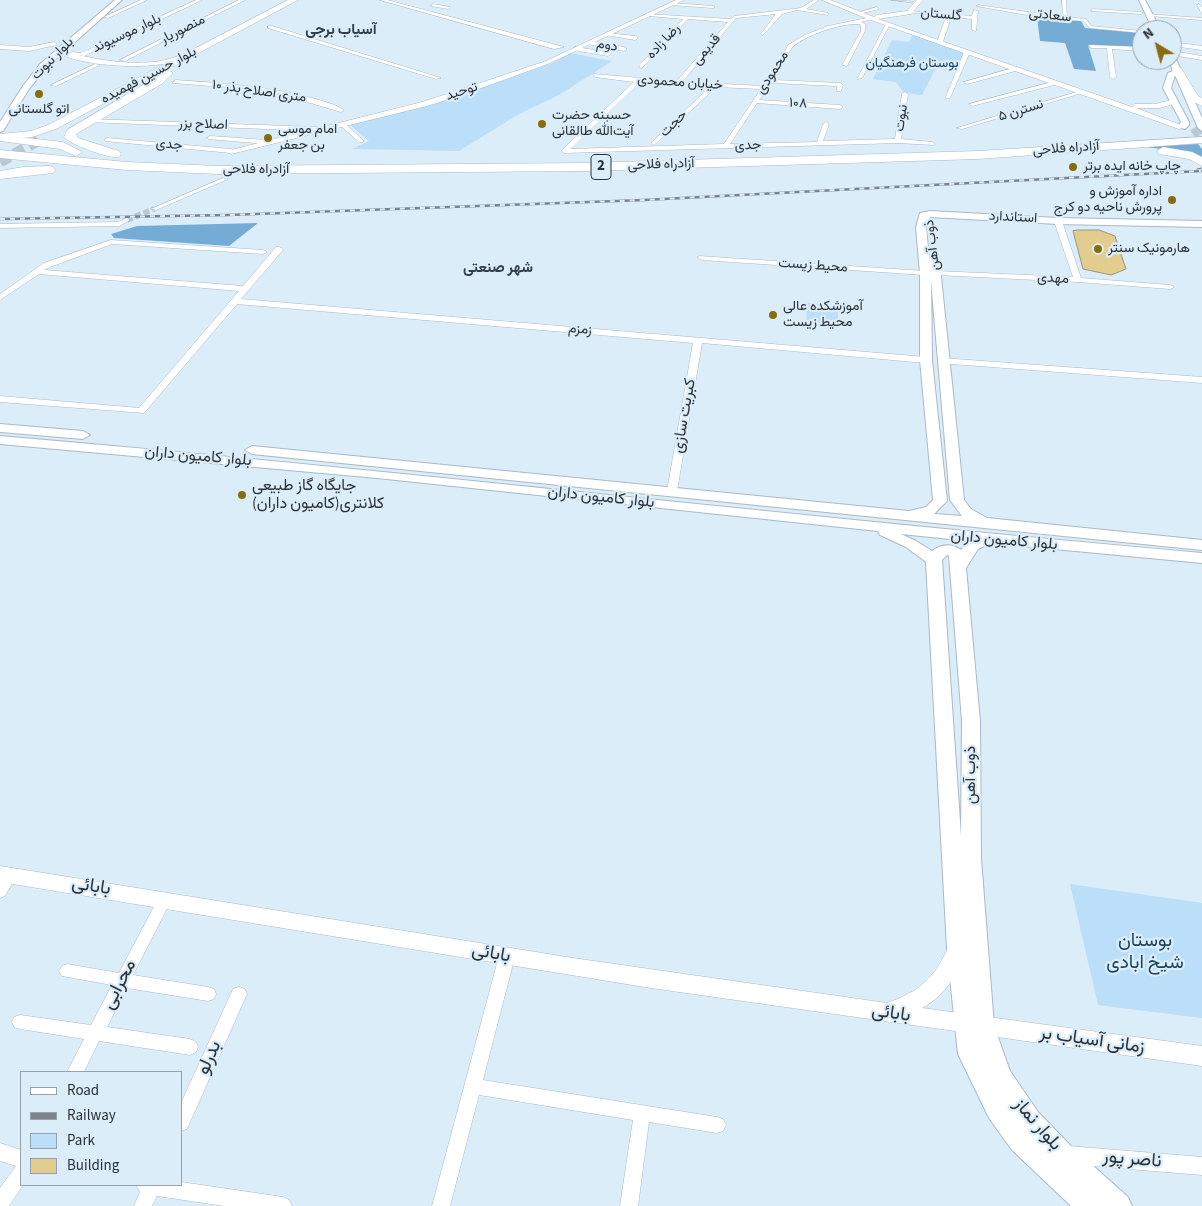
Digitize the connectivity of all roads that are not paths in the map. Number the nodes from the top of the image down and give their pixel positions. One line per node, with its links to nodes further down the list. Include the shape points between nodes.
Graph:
1 (145, 0): 40 (street)
2 (190, 0): 37 (street, بلوار موسیوند)
3 (200, 0): 38 (street, بلوار موسیوند)
4 (243, 0): 49 (street, منصوریار)
5 (294, 0): 53 (main road, بلوار حسین فهمیده)
6 (303, 0): 55 (main road, بلوار حسین فهمیده)
7 (382, 0): 8 (street, via 561,47)
8 (390, 0)
9 (734, 0): 20 (street)
10 (817, 0): 27 (street)
11 (825, 0): 31 (street)
12 (893, 0): 19 (street)
13 (1064, 0): 45 (street)
14 (1134, 0): 32 (main road)
15 (1142, 0): 36 (main road)
16 (105, 1): 17 (main road)
17 (118, 1): 74 (main road, بلوار نبوت)
18 (677, 1): 24 (street); 34 (street, توحید)
19 (918, 1): 29 (street)
20 (750, 2)
21 (979, 3): 44 (street); 45 (street, سعادتی)
22 (433, 5): 25 (street)
23 (1199, 5): 33 (street)
24 (713, 7)
25 (448, 8)
26 (877, 8): 31 (street)
27 (801, 10): 30 (street); 35 (street)
28 (1093, 10): 32 (street)
29 (909, 12): 39 (street, گلستان); 43 (street)
30 (780, 13): 47 (street); 60 (street)
31 (858, 13): 43 (street)
32 (1141, 13): 51 (main road)
33 (1202, 13)
34 (649, 14): 42 (street); 59 (street, توحید)
35 (826, 14)
36 (1149, 15): 48 (street); 52 (main road)
37 (156, 16): 38 (street); 38 (street, بلوار موسیوند, via 72,54 82,55)
38 (165, 16): 41 (street)
39 (949, 16): 44 (street, گلستان); 63 (street)
40 (106, 17)
41 (175, 17)
42 (687, 17): 47 (street); 87 (street, رضا زاده)
43 (870, 18): 50 (street, محمودی); 54 (street)
44 (974, 18): 57 (street)
45 (1065, 18): 58 (street, سعادتی, via 1084,20 1090,27)
46 (194, 19): 49 (street)
47 (733, 19): 100 (street, قدیمی)
48 (1202, 19)
49 (203, 20): 82 (street, منصوریار)
50 (855, 20): 85 (street, via 863,24 863,31); 97 (street, محمودی, via 817,32 790,46 780,68)
51 (1145, 20)
52 (1152, 20)
53 (247, 24): 55 (main road); 77 (main road, بلوار حسین فهمیده)
54 (888, 24): 63 (street); 96 (street)
55 (257, 25): 93 (main road, بلوار حسین فهمیده)
56 (270, 27): 95 (street)
57 (974, 30)
58 (1132, 31)
59 (608, 34): 61 (street); 64 (street, توحید)
60 (763, 34)
61 (635, 38)
62 (58, 41): 68 (street); 89 (main road, بلوار نبوت)
63 (940, 42): 75 (street)
64 (589, 43): 72 (street, توحید); 73 (street, دوم)
65 (1182, 45): 70 (street)
66 (1091, 46): 67 (street)
67 (1109, 47): 69 (street); 94 (street)
68 (30, 48): 71 (street); 76 (street, via 39,51)
69 (1132, 48)
70 (1202, 48)
71 (0, 49): 76 (street)
72 (575, 49): 78 (street); 118 (street, توحید, via 548,62 432,102)
73 (624, 49)
74 (59, 51): 83 (street, via 69,57); 86 (main road, بلوار نبوت)
75 (967, 52): 88 (street); 109 (street)
76 (22, 53): 80 (street)
77 (188, 54): 90 (street); 104 (main road, بلوار حسین فهمیده)
78 (608, 54)
79 (1182, 55): 81 (street)
80 (36, 57)
81 (1202, 58)
82 (123, 60)
83 (105, 61): 84 (street); 90 (street)
84 (97, 65): 86 (street, via 60,61); 90 (street); 102 (street)
85 (844, 65)
86 (43, 66): 121 (main road, بلوار نبوت)
87 (641, 67)
88 (1017, 69): 99 (street); 101 (street)
89 (29, 70)
90 (132, 70): 104 (street, via 134,80)
91 (1174, 72): 111 (main road, via 1167,88); 112 (highway, via 1194,98); 123 (main road)
92 (595, 75): 98 (street, خیابان محمودی)
93 (172, 77): 115 (street, ۱۰ متری اصلاح بذر, via 286,93); 117 (highway); 128 (main road, بلوار حسین فهمیده, via 131,90)
94 (1113, 77)
95 (438, 78)
96 (858, 78)
97 (770, 80): 105 (street, محمودی); 106 (street, via 840,85)
98 (638, 81): 100 (street, خیابان محمودی); 139 (street, جدی, via 564,152)
99 (967, 82)
100 (678, 83): 103 (street, خیابان محمودی)
101 (1056, 83): 107 (street); 113 (street)
102 (54, 85)
103 (715, 85): 105 (street, خیابان محمودی); 134 (street, حجت)
104 (129, 86): 126 (main road, بلوار حسین فهمیده, via 52,127 32,134)
105 (764, 88): 110 (street, محمودی)
106 (838, 90)
107 (1082, 92): 116 (street); 120 (street, نسترن ۵)
108 (906, 94): 132 (street, نبوت)
109 (947, 98)
110 (755, 101): 114 (street, ۱۰۸); 139 (street, محمودی)
111 (1173, 101): 116 (street); 123 (main road, via 1185,125)
112 (1202, 103)
113 (972, 104)
114 (840, 107)
115 (341, 110)
116 (1146, 110): 123 (street)
117 (89, 120): 122 (street, اصلاح بزر); 145 (highway, via 70,136 82,144)
118 (342, 124): 122 (street, توحید); 130 (street)
119 (826, 124): 137 (street)
120 (960, 128)
121 (0, 129)
122 (318, 129): 133 (street, توحید)
123 (1195, 129): 124 (highway); 140 (highway, آزادراه فلاحی / 2, via 1029,144)
124 (1160, 130)
125 (162, 136): 135 (street)
126 (0, 137): 142 (highway, via 63,146)
127 (210, 138): 133 (street)
128 (41, 139)
129 (106, 140): 135 (street, جدی)
130 (360, 140)
131 (1202, 140): 143 (highway, آزادراه فلاحی / 2)
132 (898, 141): 136 (street, جدی); 137 (street, جدی)
133 (267, 142): 141 (street, توحید)
134 (654, 142)
135 (152, 143): 141 (street, جدی)
136 (937, 143): 140 (highway)
137 (819, 144): 139 (street, جدی)
138 (0, 145): 142 (highway, آزادراه فلاحی / 2)
139 (724, 147)
140 (878, 150): 145 (highway, آزادراه فلاحی / 2, via 395,162)
141 (231, 151)
142 (76, 152): 145 (highway, آزادراه فلاحی / 2)
143 (1018, 152): 146 (highway, via 1178,152); 147 (highway, آزادراه فلاحی / 2, via 604,167)
144 (0, 154): 147 (highway, آزادراه فلاحی / 2)
145 (115, 154)
146 (1202, 162)
147 (222, 175): 148 (highway, via 56,170 23,171); 149 (street)
148 (0, 176)
149 (154, 209)
150 (930, 214): 152 (main road, استاندارد); 161 (main road, ذوب آهن, via 922,218)
151 (127, 220): 155 (street, via 119,224)
152 (1058, 221): 153 (main road, استاندارد); 162 (street)
153 (1155, 223): 154 (main road, استاندارد); 156 (main road, استاندارد)
154 (1202, 224)
155 (0, 226)
156 (1202, 232)
157 (279, 249): 164 (street)
158 (263, 252): 160 (street, via 111,242 47,264)
159 (702, 258): 161 (street, محیط زیست)
160 (37, 272): 164 (street); 165 (street)
161 (931, 273): 162 (street, مهدی); 168 (main road, ذوب آهن); 169 (main road, ذوب آهن)
162 (1078, 280): 163 (street, مهدی)
163 (1170, 287)
164 (245, 289): 166 (street)
165 (0, 298)
166 (235, 300): 167 (street, زمزم); 171 (street, via 141,411)
167 (698, 340): 168 (street, زمزم); 174 (street, کبریت سازی)
168 (926, 360): 176 (main road, ذوب آهن, via 940,501 931,510)
169 (942, 361): 170 (street); 178 (main road, ذوب آهن, via 957,500 960,507)
170 (1202, 380)
171 (0, 399)
172 (0, 428): 174 (main road, بلوار کامیون داران)
173 (0, 440): 175 (main road, بلوار کامیون داران)
174 (672, 491): 175 (main road, بلوار کامیون داران)
175 (727, 504): 176 (main road, بلوار کامیون داران); 177 (main road, بلوار کامیون داران)
176 (903, 515): 178 (main road, بلوار کامیون داران)
177 (862, 524): 178 (main road, بلوار کامیون داران); 181 (main road, via 911,544)
178 (987, 530): 179 (main road, بلوار کامیون داران); 180 (main road, بلوار کامیون داران); 182 (main road)
179 (1202, 545)
180 (1202, 558)
181 (934, 560): 182 (main road, via 939,552 952,550 956,553); 185 (main road, ذوب آهن)
182 (958, 568): 193 (main road, ذوب آهن, via 971,721)
183 (3, 880): 184 (street, بابائی)
184 (165, 898): 186 (street, بابائی); 188 (street, محرابی)
185 (958, 949): 191 (street, via 948,973 933,990 914,1003); 193 (main road, ذوب آهن)
186 (507, 956): 191 (street, بابائی); 198 (street)
187 (67, 971): 188 (street)
188 (123, 980): 189 (street); 194 (street, محرابی)
189 (208, 994)
190 (239, 994): 200 (street, بدرلو)
191 (886, 1014): 193 (street, بابائی)
192 (20, 1022): 194 (street)
193 (974, 1025): 196 (street, زمانی آسیاب بر); 203 (main road, بلوار نماز, via 1000,1077 1029,1121); 214 (main road, بلوار نماز, via 970,1054 998,1110 1021,1141)
194 (95, 1034): 195 (street); 197 (street, محرابی)
195 (190, 1047)
196 (1202, 1056)
197 (76, 1071)
198 (472, 1086): 199 (street); 212 (street)
199 (642, 1113): 201 (street); 213 (street)
200 (182, 1121)
201 (717, 1125)
202 (0, 1152): 204 (street)
203 (1062, 1154): 205 (street, ناصر پور); 215 (main road, بلوار نماز)
204 (20, 1159)
205 (1202, 1166)
206 (20, 1174): 209 (street)
207 (150, 1186): 210 (street)
208 (156, 1186): 211 (street)
209 (0, 1204)
210 (144, 1206)
211 (283, 1206)
212 (441, 1206)
213 (629, 1206)
214 (1090, 1206)
215 (1119, 1206)

